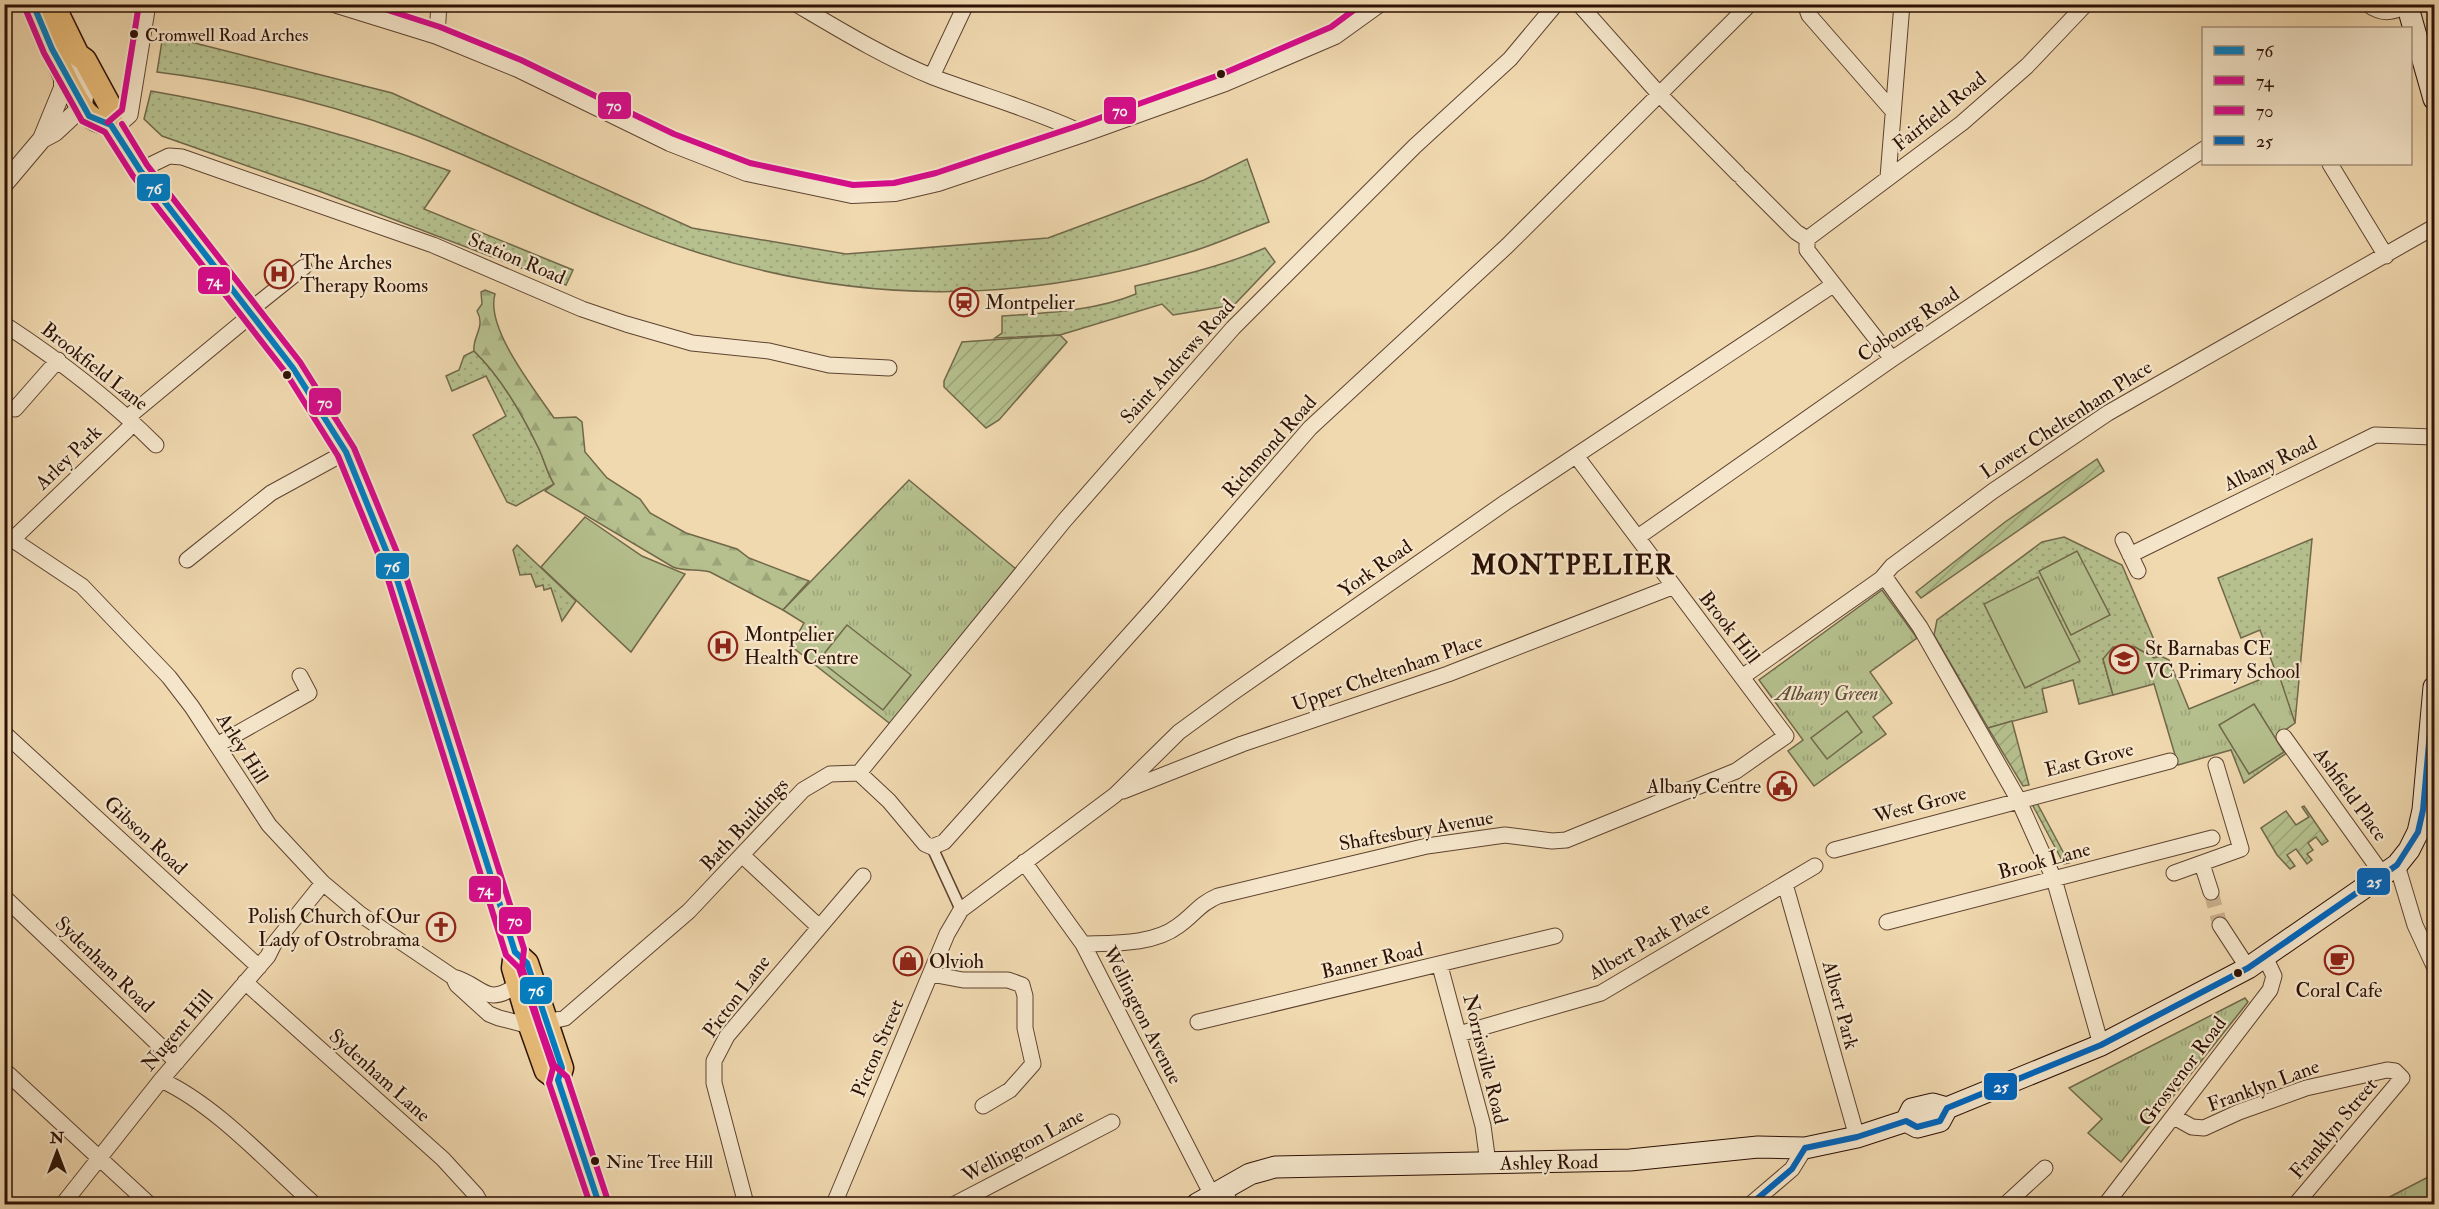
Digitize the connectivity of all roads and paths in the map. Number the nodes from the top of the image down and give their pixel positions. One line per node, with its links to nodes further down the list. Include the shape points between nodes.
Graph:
1 (33, 4): 20 (main road)
2 (53, 4): 20 (main road)
3 (148, 4): 26 (street, via 130,115)
4 (338, 4): 19 (street)
5 (439, 4): 19 (street)
6 (796, 4): 21 (street, via 845,34)
7 (966, 4): 21 (street)
8 (1378, 4): 27 (street, via 1335,35 1226,82)
9 (1556, 4): 67 (street, Saint Andrews Road, via 1510,59 1415,146 1233,328 1064,521)
10 (1579, 4): 22 (street)
11 (1750, 4): 22 (street, Richmond Road)
12 (1805, 4): 25 (street, via 1809,15)
13 (1902, 4): 25 (street)
14 (2086, 4): 32 (street, Fairfield Road, via 2027,66 1962,123)
15 (2367, 4): 17 (street)
16 (2407, 5): 17 (street); 23 (main road)
17 (2381, 13): 18 (street)
18 (2378, 27)
19 (437, 35): 27 (street, via 518,68 670,142 736,168 852,194 895,192 938,182)
20 (70, 63): 24 (main road); 26 (main road, via 85,60 110,106); 28 (street)
21 (932, 76): 27 (street, via 1055,119)
22 (1659, 94): 35 (street); 72 (street, Richmond Road, via 1507,246 1310,428 944,842)
23 (2434, 99)
24 (82, 106): 26 (main road, via 89,116); 28 (street)
25 (1892, 110): 32 (street)
26 (112, 127): 31 (main road)
27 (1083, 133)
28 (42, 139): 33 (street)
29 (2202, 150): 41 (street, Cobourg Road)
30 (2331, 165): 36 (street)
31 (140, 170): 39 (main road); 43 (street, Station Road, via 169,156 182,158 434,245 582,309 692,343 769,351 829,365)
32 (1888, 177): 35 (street, Fairfield Road)
33 (4, 184)
34 (2434, 227): 36 (street, Lower Cheltenham Place)
35 (1807, 239): 38 (street, via 1808,250)
36 (2386, 256): 56 (street, Lower Cheltenham Place, via 2108,413 1993,491 1892,566)
37 (304, 267): 39 (street, Arley Park)
38 (1833, 285): 41 (street); 49 (street, York Road)
39 (250, 313): 45 (street, Arley Park); 48 (main road, via 293,368)
40 (4, 324): 42 (street, Brookfield Lane)
41 (1892, 359): 51 (street, Cobourg Road)
42 (58, 360): 44 (street); 45 (street, Brookfield Lane)
43 (889, 368)
44 (15, 409)
45 (128, 424): 47 (street, Brookfield Lane); 50 (street, Arley Park)
46 (2434, 437): 53 (street, Albany Road, via 2375,435)
47 (156, 445)
48 (346, 452): 54 (street, via 271,493); 92 (main road, via 394,570)
49 (1577, 457): 51 (street, Brook Hill); 68 (street, York Road, via 1506,502 1179,732)
50 (9, 536): 64 (street, Arley Hill, via 82,586 113,617 169,677)
51 (1638, 537): 57 (street, Brook Hill)
52 (2123, 540): 53 (street)
53 (2130, 555): 55 (street)
54 (187, 560)
55 (2138, 571)
56 (1881, 579): 59 (street, Lower Cheltenham Place); 69 (street, via 1887,580 1920,627)
57 (1672, 587): 59 (street, Brook Hill); 68 (street, Upper Cheltenham Place, via 1448,675 1242,744)
58 (300, 676): 64 (street, via 309,693)
59 (1742, 677): 62 (street, Brook Hill)
60 (2434, 687): 70 (main road, Ashley Road)
61 (4, 733): 94 (street, Gibson Road)
62 (1786, 736): 91 (street, Shaftesbury Avenue, via 1736,771 1566,840 1505,835 1427,846 1218,896 1202,903 1179,926 1148,939)
63 (2284, 737): 78 (street, Ashfield Place)
64 (217, 745): 82 (street, Arley Hill, via 269,825)
65 (2170, 761): 69 (street, East Grove)
66 (2216, 765): 76 (street, via 2241,849)
67 (859, 773): 72 (street); 74 (street, Bath Buildings, via 838,772 818,779 803,790)
68 (1115, 795): 75 (street, York Road)
69 (2018, 799): 73 (street, West Grove); 81 (street)
70 (2429, 810): 78 (main road, Ashley Road, via 2409,850)
71 (2212, 838): 81 (street, Brook Lane)
72 (932, 847): 86 (street)
73 (1834, 850)
74 (743, 856): 89 (street); 102 (street, Bath Buildings, via 689,911 565,1018)
75 (1024, 862): 86 (street, York Road); 91 (street, Wellington Avenue)
76 (2202, 864): 79 (street); 84 (street)
77 (1815, 866): 83 (street, Albert Park Place)
78 (2390, 870): 93 (main road, Ashley Road); 96 (street, Ashfield Place)
79 (2174, 873)
80 (863, 876): 89 (street, Picton Lane)
81 (2054, 879): 87 (street, Brook Lane); 104 (street)
82 (323, 883): 94 (street, Nugent Hill); 98 (street, Arley Hill, via 360,914)
83 (1785, 884): 103 (street, Albert Park Place, via 1601,993); 112 (street, Albert Park)
84 (2211, 892)
85 (4, 897): 105 (street, Sydenham Road)
86 (961, 910): 97 (street, Picton Street)
87 (1887, 922)
88 (2220, 925): 93 (street, Grosvenor Road)
89 (818, 926): 123 (street, Picton Lane, via 727,1036 714,1061 714,1083)
90 (1555, 936): 95 (street, Banner Road)
91 (1083, 944): 117 (street, Wellington Avenue)
92 (515, 952): 100 (main road); 102 (main road, via 527,963)
93 (2256, 962): 104 (main road, Ashley Road); 110 (street, Grosvenor Road, via 2274,976 2270,990)
94 (259, 966): 99 (street, Nugent Hill)
95 (1440, 966): 101 (street, Banner Road); 103 (street, Norrisville Road)
96 (2434, 966)
97 (931, 974): 109 (street, via 963,980 1008,980 1022,985 1033,1064 1010,1090); 124 (street, Picton Street)
98 (453, 977): 100 (street, Arley Hill, via 493,996); 102 (street, Arley Hill, via 489,1014)
99 (245, 982): 105 (street, Nugent Hill); 121 (street, Sydenham Lane, via 443,1159)
100 (517, 985): 102 (main road)
101 (1198, 1022)
102 (539, 1025): 122 (main road, via 562,1068 558,1080)
103 (1459, 1034): 115 (street, Norrisville Road, via 1483,1126)
104 (2101, 1045): 112 (main road, Ashley Road, via 1947,1108 1940,1121 1917,1127 1906,1120)
105 (177, 1062): 108 (street, Nugent Hill)
106 (4, 1070): 114 (street)
107 (2402, 1078): 110 (street, Franklyn Lane, via 2387,1070 2306,1088 2204,1128 2192,1127); 129 (street, Franklyn Street)
108 (161, 1080): 114 (street, Nugent Hill); 120 (street, via 182,1089 204,1106)
109 (983, 1107)
110 (2174, 1117): 128 (street, Grosvenor Road)
111 (1112, 1122): 125 (street, Wellington Lane)
112 (1857, 1137): 113 (main road, Ashley Road)
113 (1805, 1148): 115 (main road, Ashley Road, via 1758,1147 1630,1160); 126 (street, via 1792,1169)
114 (100, 1160): 118 (street, Nugent Hill); 119 (street)
115 (1488, 1163): 117 (main road, Ashley Road, via 1275,1167 1250,1174)
116 (2045, 1168): 127 (street)
117 (1215, 1198)
118 (63, 1204)
119 (149, 1204)
120 (314, 1204)
121 (481, 1204)
122 (599, 1204)
123 (746, 1204)
124 (834, 1204)
125 (955, 1204)
126 (1751, 1204)
127 (2006, 1204)
128 (2106, 1204)
129 (2296, 1204)

